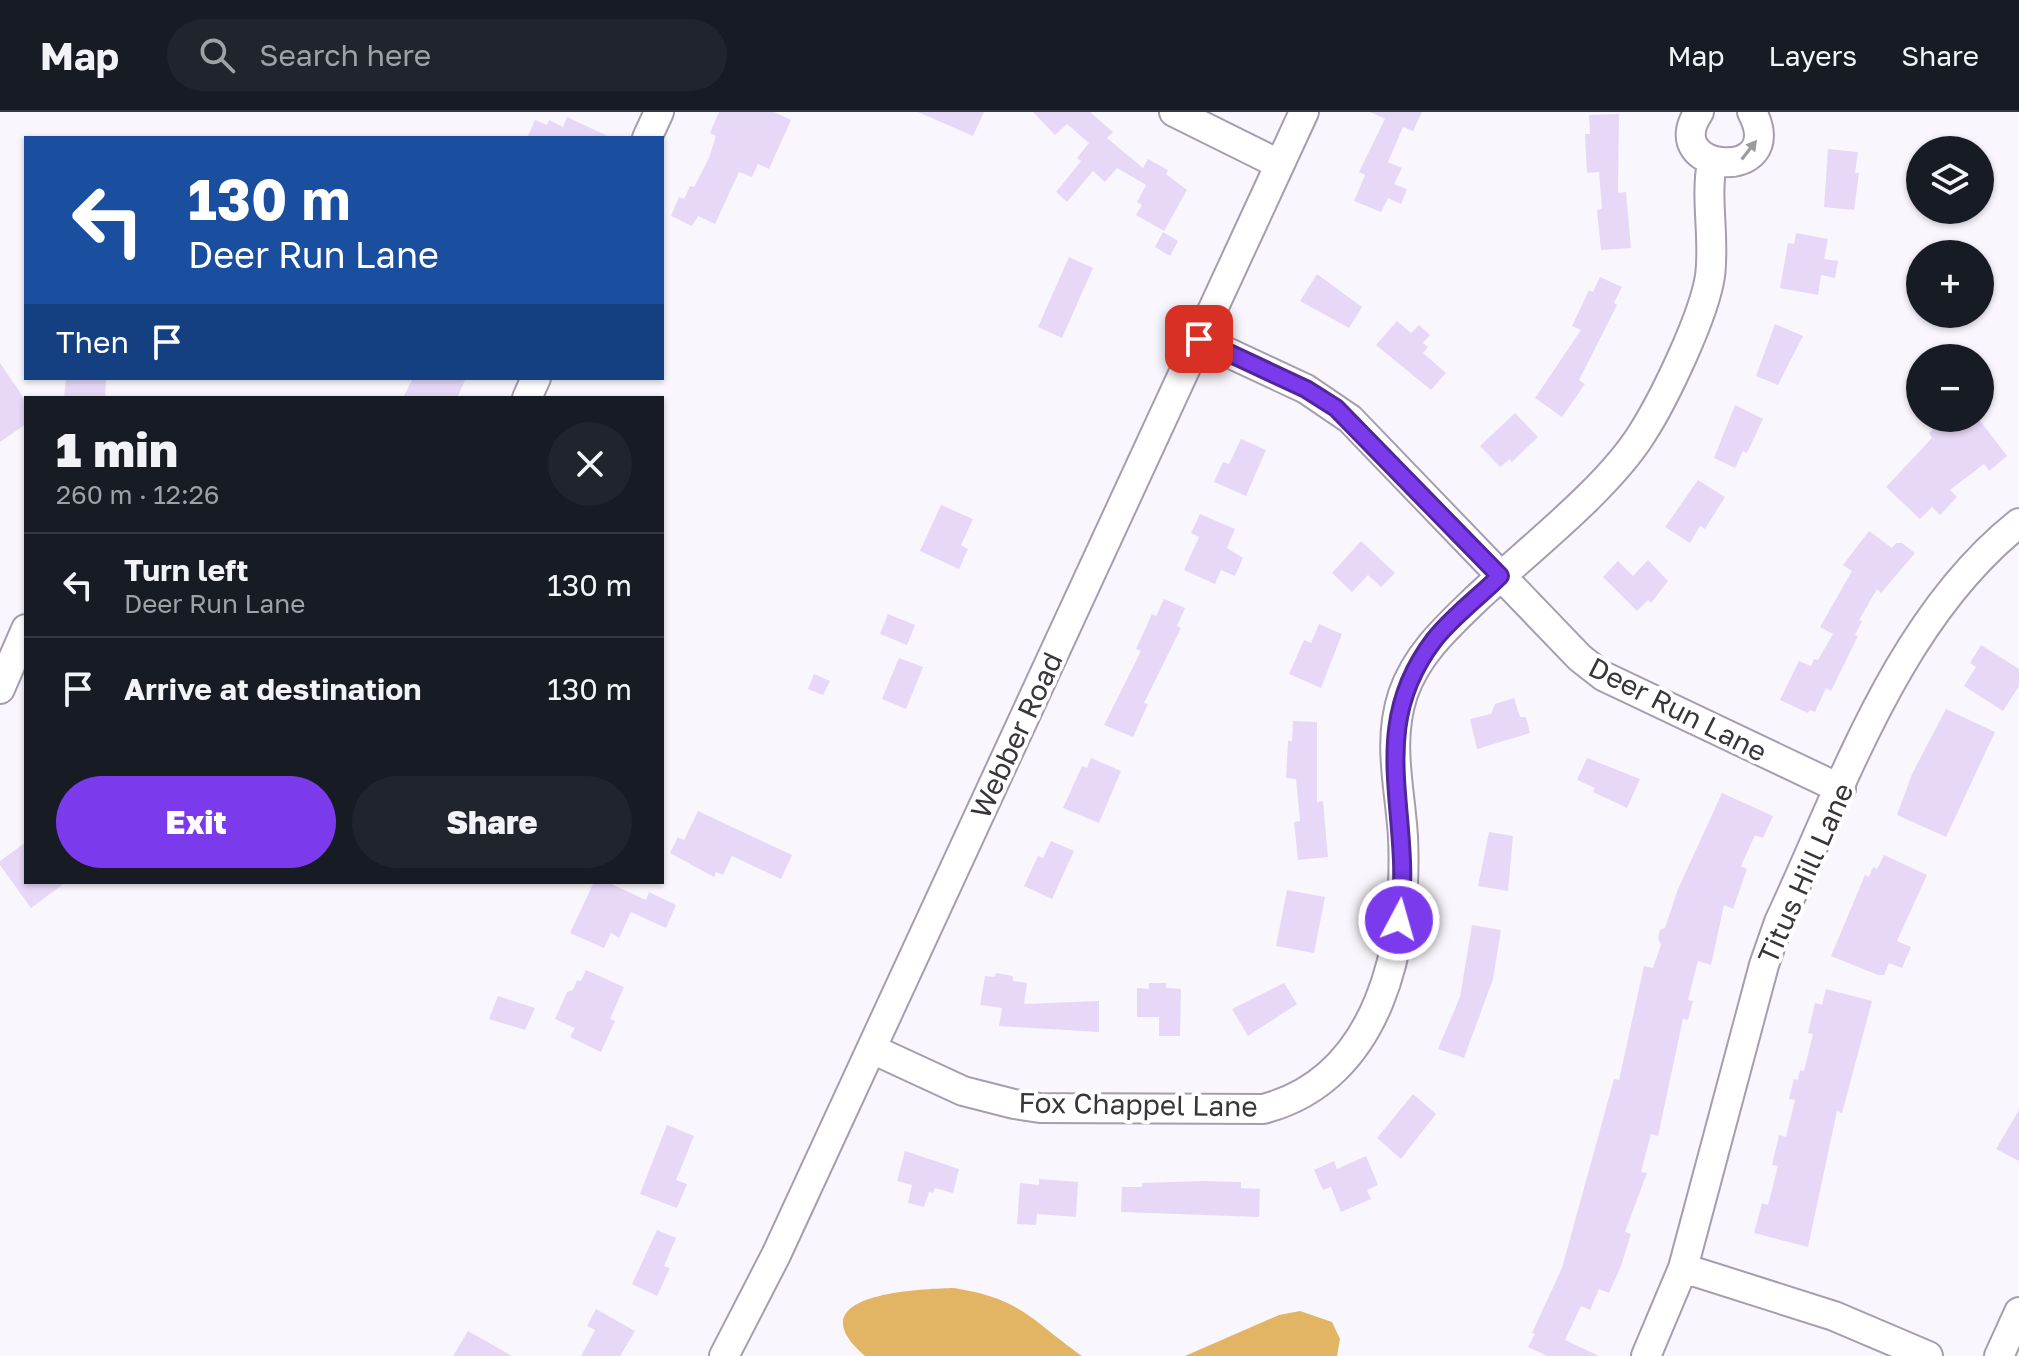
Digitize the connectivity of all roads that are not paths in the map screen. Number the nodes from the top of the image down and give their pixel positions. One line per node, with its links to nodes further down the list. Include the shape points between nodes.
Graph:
1 (659, 112): 6 (street)
2 (1174, 112): 8 (street)
3 (1304, 112): 8 (street, Webber Road)
4 (1699, 112): 7 (street, via 1693,137 1696,148)
5 (1752, 112): 7 (street, one-way to 5, via 1733,164 1751,152 1758,132)
6 (648, 136)
7 (1712, 162): 11 (street, Fox Chappel Lane, via 1707,189 1710,279 1654,412 1623,460)
8 (1279, 164): 9 (street, Webber Road)
9 (1199, 339): 11 (street, Deer Run Lane, via 1336,408); 15 (street, Webber Road)
10 (2019, 523): 14 (street, Titus Hill Lane, via 1952,588 1913,642)
11 (1500, 576): 14 (street, Deer Run Lane, via 1603,676); 15 (street, Fox Chappel Lane, via 1436,638 1404,690 1393,748 1404,869 1396,937 1364,1034 1318,1087 1263,1109 1040,1108 963,1091)
12 (24, 634): 13 (street)
13 (0, 689)
14 (1841, 789): 16 (street, Titus Hill Lane, via 1764,965)
15 (872, 1049): 18 (street, Webber Road)
16 (1683, 1268): 19 (street, Titus Hill Lane); 20 (street, via 1834,1316)
17 (2019, 1312): 21 (street)
18 (724, 1356)
19 (1646, 1356)
20 (1928, 1356)
21 (1999, 1356)

